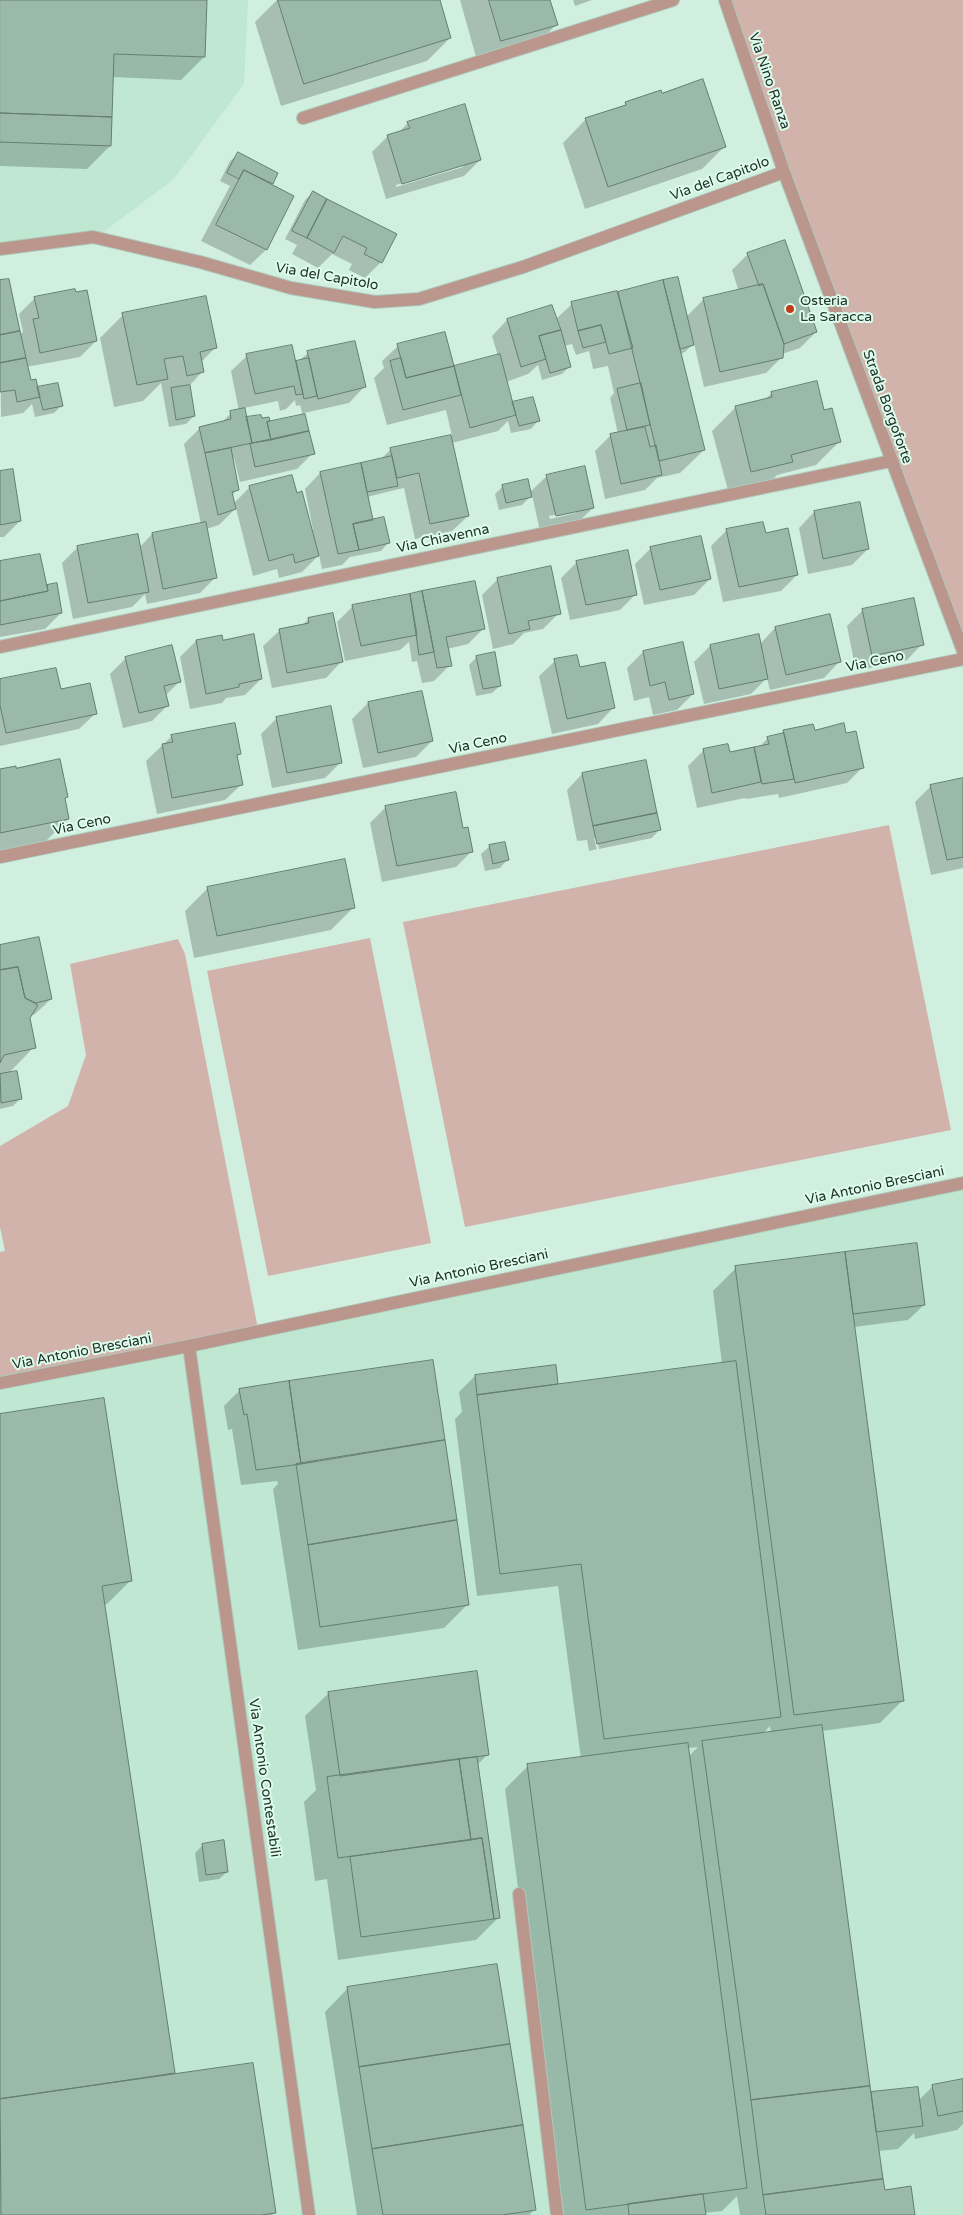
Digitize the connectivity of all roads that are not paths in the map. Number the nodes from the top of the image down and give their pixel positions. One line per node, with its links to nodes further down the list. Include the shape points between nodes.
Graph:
1 (673, 0): 3 (street)
2 (725, 0): 4 (street, Via Nino Ranza)
3 (303, 118)
4 (784, 172): 5 (street, Via del Capitolo, via 523,267 419,299 375,302 299,290 93,236); 6 (street, Strada Borgoforte)
5 (0, 249)
6 (891, 461): 7 (street, Via Chiavenna); 8 (street, Strada Borgoforte)
7 (0, 647)
8 (963, 651)
9 (963, 659): 10 (street, Via Ceno)
10 (0, 857)
11 (963, 1183): 12 (street, Via Antonio Bresciani)
12 (190, 1346): 13 (street, Via Antonio Bresciani); 15 (street, Via Antonio Contestabili)
13 (0, 1383)
14 (519, 1894): 16 (street)
15 (309, 2215)
16 (557, 2215)

